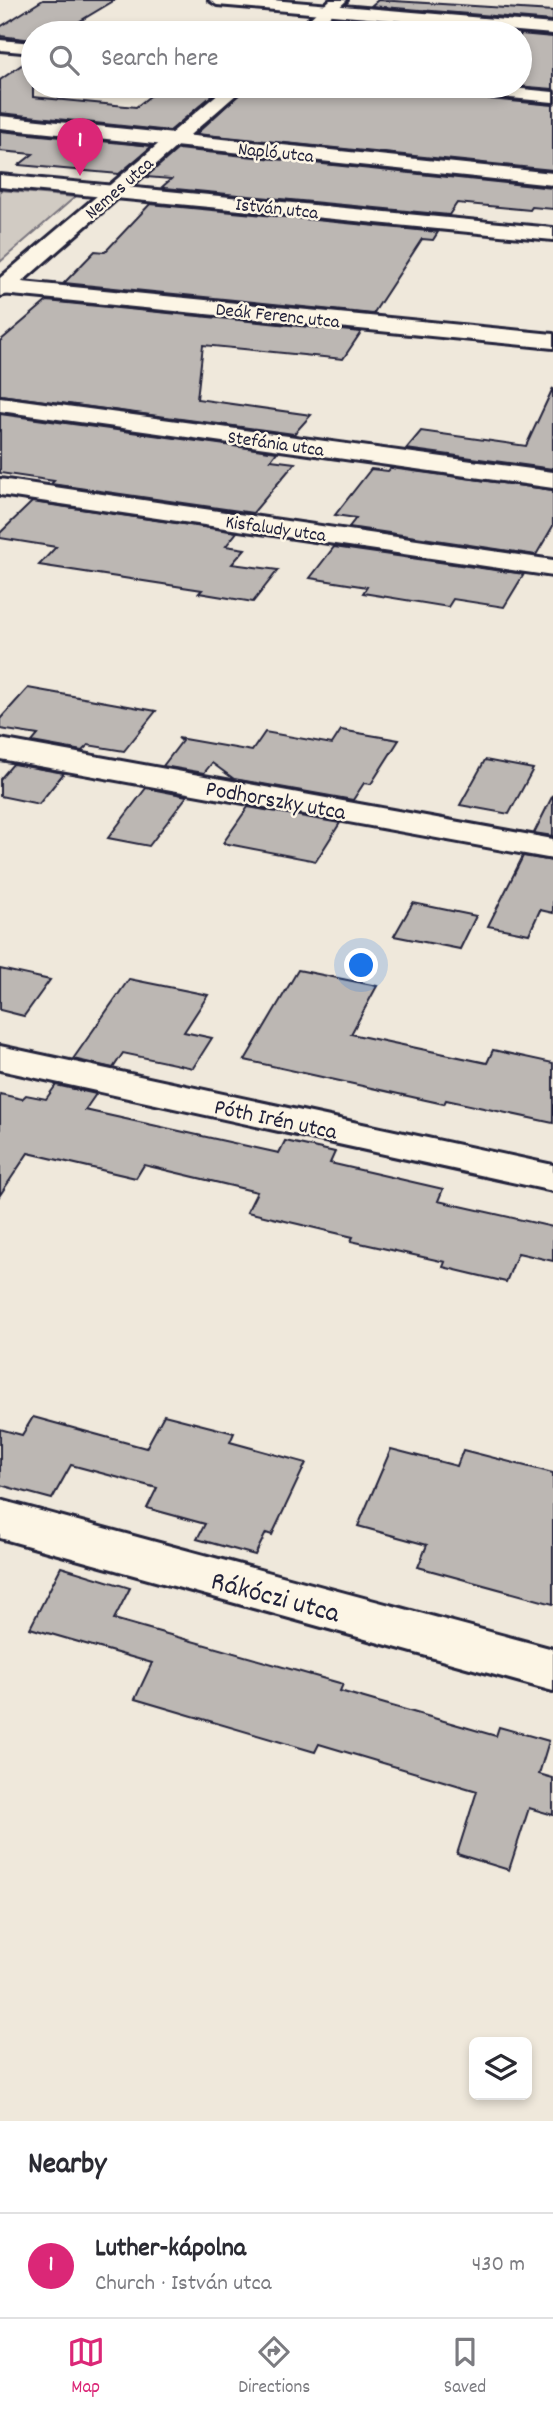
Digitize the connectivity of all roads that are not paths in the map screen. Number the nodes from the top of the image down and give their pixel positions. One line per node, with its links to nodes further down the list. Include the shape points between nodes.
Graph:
1 (217, 0): 2 (street)
2 (333, 5): 3 (street); 4 (street)
3 (315, 21)
4 (480, 21)
5 (532, 27): 6 (street)
6 (553, 29)
7 (0, 45): 8 (street)
8 (21, 47)
9 (532, 95): 10 (street)
10 (553, 97)
11 (223, 98): 13 (street, Nemes utca)
12 (0, 122): 13 (street, Napló utca)
13 (174, 140): 14 (street, Napló utca); 16 (street, Nemes utca)
14 (553, 179)
15 (0, 181): 16 (street, István utca)
16 (112, 191): 17 (street, István utca); 18 (street, Nemes utca)
17 (553, 234)
18 (1, 288): 19 (street, Deák Ferenc utca)
19 (553, 341)
20 (0, 404): 21 (street, Stefánia utca)
21 (553, 480)
22 (0, 486): 23 (street, Kisfaludy utca)
23 (553, 568)
24 (0, 749): 25 (street, Podhorszky utca)
25 (553, 849)
26 (0, 1058): 27 (street, Póth Irén utca)
27 (553, 1178)
28 (0, 1519): 29 (street, Rákóczi utca)
29 (553, 1670)

